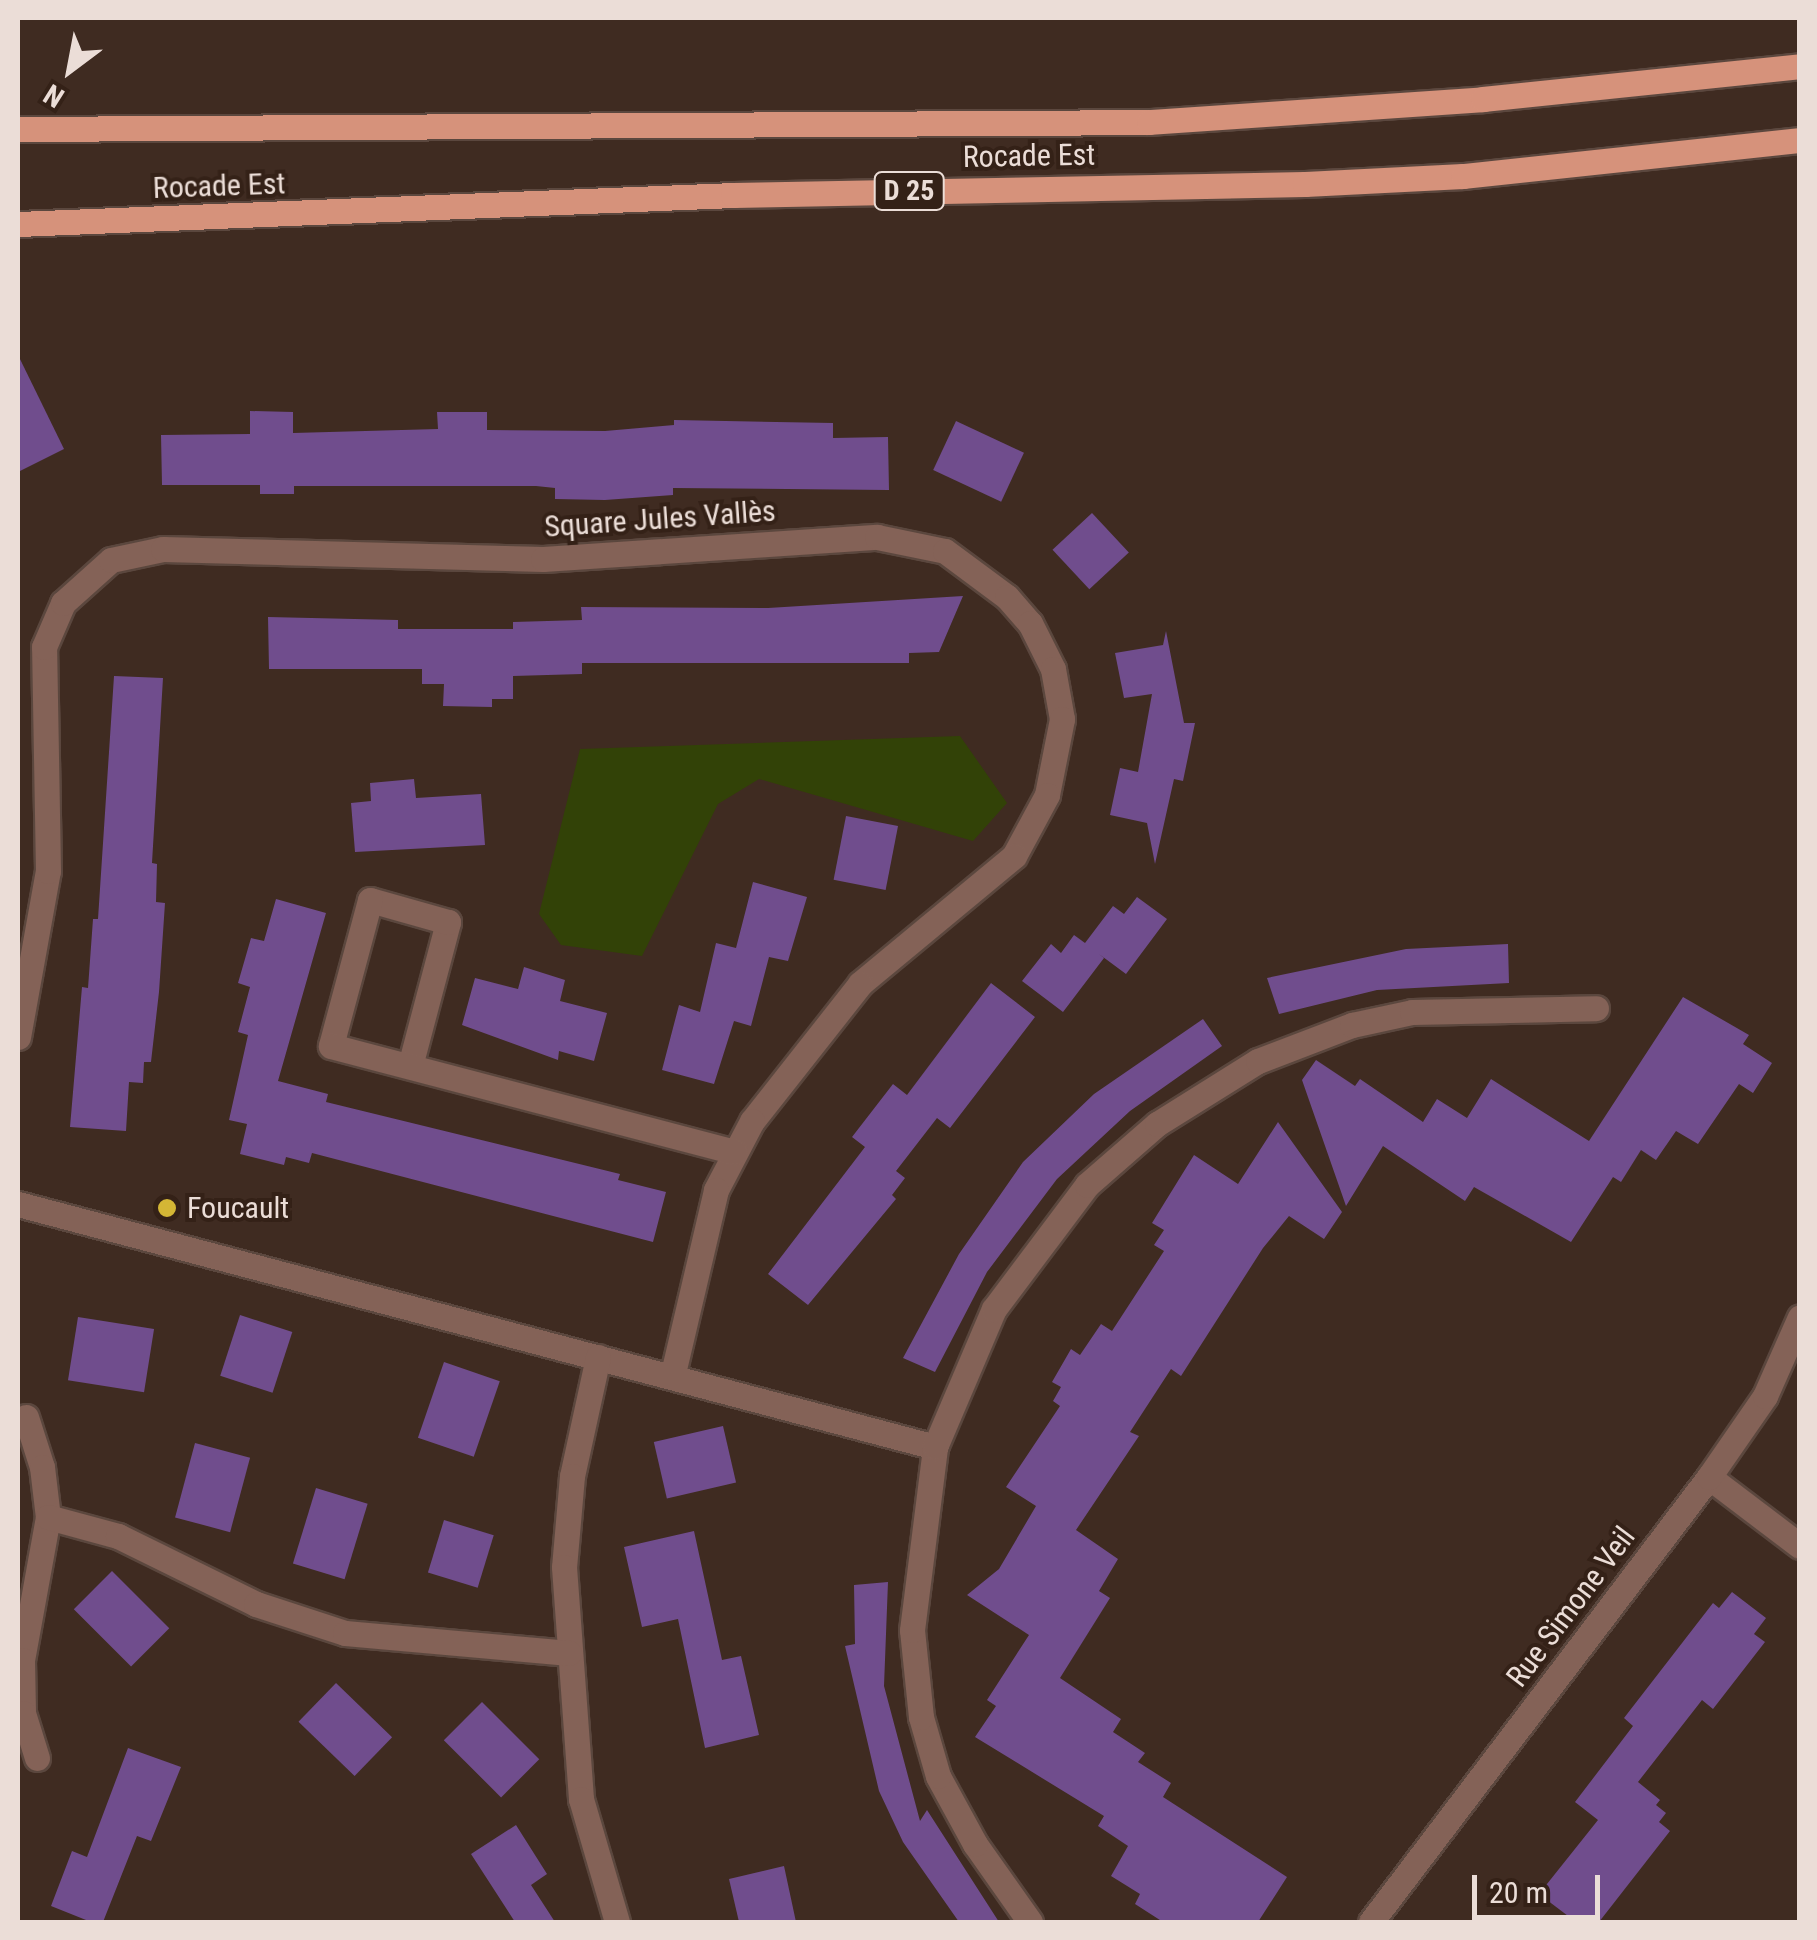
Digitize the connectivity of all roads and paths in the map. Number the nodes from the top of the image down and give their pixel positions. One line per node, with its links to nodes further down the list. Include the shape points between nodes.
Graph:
1 (1800, 66): 2 (main road, Rocade Est / D 25, via 1413,105 1131,123)
2 (18, 130)
3 (1800, 140): 4 (main road, Rocade Est / D 25, via 1322,184 732,196)
4 (18, 224)
5 (1596, 1008): 14 (street, via 1482,1006 1380,1018 1273,1055 1192,1099 1088,1185 1034,1248 979,1336)
6 (18, 1037): 8 (street, Square Jules Vallès, via 48,871 44,647 63,603 110,560 162,550 543,559 867,538 945,550 1007,596 1030,622 1053,669 1062,719 1047,796 1014,856 904,941 836,1010)
7 (410, 1066): 7 (street, via 331,1046 370,900 448,922); 8 (street)
8 (734, 1152): 12 (street, Square Jules Vallès, via 716,1190)
9 (18, 1204): 11 (street)
10 (1800, 1317): 15 (street, Rue Simone Veil, via 1765,1396)
11 (598, 1357): 12 (street); 18 (street, via 565,1532)
12 (672, 1377): 14 (street)
13 (26, 1416): 16 (street)
14 (936, 1447): 21 (street, via 912,1610 921,1717 949,1799)
15 (1709, 1477): 17 (street); 22 (street, Rue Simone Veil)
16 (48, 1518): 18 (street, via 108,1532 256,1604 345,1633); 19 (street, via 22,1660 23,1713)
17 (1800, 1546)
18 (569, 1653): 20 (street, via 581,1798)
19 (37, 1758)
20 (616, 1922)
21 (1030, 1922)
22 (1371, 1922)

